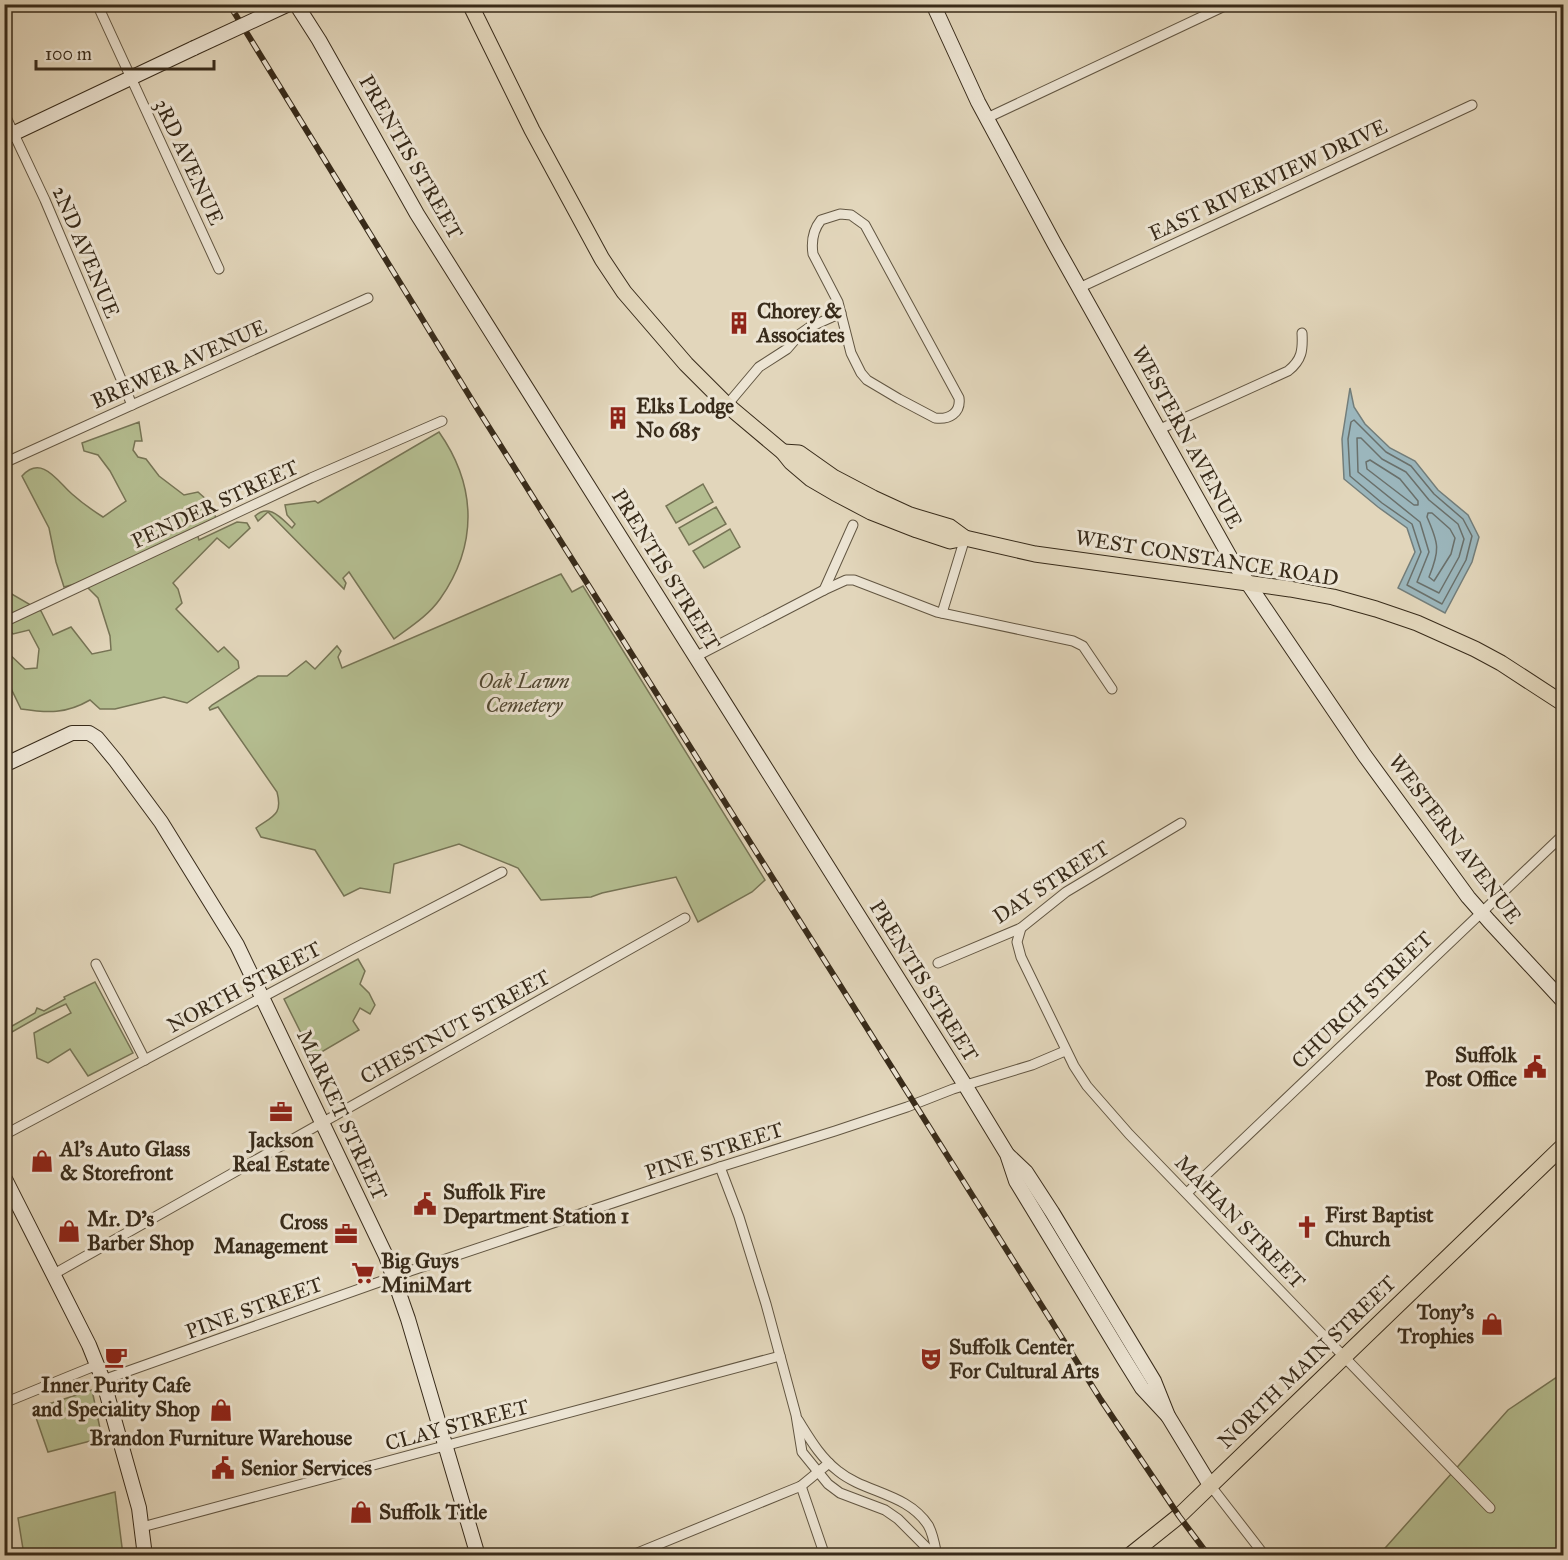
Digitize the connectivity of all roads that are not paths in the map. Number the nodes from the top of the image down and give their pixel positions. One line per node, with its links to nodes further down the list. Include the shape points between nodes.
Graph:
1 (97, 4): 7 (street, 3RD AVENUE)
2 (289, 4): 7 (street, bridge)
3 (296, 4): 28 (street, PRENTIS STREET, via 417,214)
4 (470, 4): 18 (main road, WEST CONSTANCE ROAD, via 537,140 602,259 654,330)
5 (933, 4): 10 (street, WESTERN AVENUE)
6 (1229, 4): 10 (street)
7 (131, 79): 11 (street); 12 (street, 3RD AVENUE)
8 (1472, 105): 13 (street, EAST RIVERVIEW DRIVE)
9 (4, 113): 11 (street, 2ND AVENUE)
10 (987, 118): 13 (street, WESTERN AVENUE)
11 (9, 136): 17 (street, 2ND AVENUE, via 45,200)
12 (219, 269)
13 (1080, 288): 20 (street, WESTERN AVENUE)
14 (368, 298): 17 (street, BREWER AVENUE)
15 (841, 313): 15 (street, via 812,246 821,220 840,214 850,215 865,225 959,398 957,411 946,418 935,418 867,380 854,364); 18 (street, via 810,327 787,350 759,367)
16 (1302, 333): 20 (street, via 1301,358 1288,371)
17 (132, 405): 21 (street, BREWER AVENUE)
18 (727, 405): 23 (main road, WEST CONSTANCE ROAD, via 811,479 871,512 950,541)
19 (442, 421): 27 (street, PENDER STREET)
20 (1160, 429): 24 (street, WESTERN AVENUE)
21 (4, 463)
22 (853, 525): 25 (street)
23 (965, 538): 24 (main road, WEST CONSTANCE ROAD, via 1035,554); 26 (street)
24 (1248, 583): 30 (main road, WEST CONSTANCE ROAD, via 1333,597 1417,623 1501,663); 35 (street, WESTERN AVENUE, via 1365,756)
25 (824, 590): 26 (street, via 854,580); 28 (street)
26 (942, 612): 29 (street, via 1073,641 1083,646)
27 (4, 622)
28 (695, 657): 44 (street, PRENTIS STREET)
29 (1112, 689)
30 (1563, 704)
31 (4, 765): 40 (street, MARKET STREET, via 72,733 89,733 105,746 161,822 237,945)
32 (1180, 823): 37 (street, DAY STREET, via 1066,892)
33 (1563, 834): 35 (street, CHURCH STREET)
34 (502, 872): 40 (street, NORTH STREET)
35 (1481, 912): 41 (street, WESTERN AVENUE); 50 (street, CHURCH STREET)
36 (685, 918): 45 (street, CHESTNUT STREET)
37 (1021, 928): 38 (street, DAY STREET); 42 (street, MAHAN STREET, via 1017,942 1022,957)
38 (938, 963)
39 (96, 964): 43 (street)
40 (263, 997): 43 (street, NORTH STREET); 45 (street, MARKET STREET)
41 (1563, 1002)
42 (1065, 1052): 44 (street, PINE STREET); 50 (street, MAHAN STREET, via 1087,1086)
43 (145, 1060): 46 (street, NORTH STREET)
44 (965, 1085): 48 (street, PINE STREET); 62 (street, PRENTIS STREET, via 1007,1154 1026,1172 1052,1212 1154,1381 1168,1416)
45 (322, 1123): 51 (street, CHESTNUT STREET); 52 (street, MARKET STREET)
46 (4, 1135)
47 (1563, 1144): 53 (main road, NORTH MAIN STREET)
48 (720, 1167): 52 (street, PINE STREET); 54 (street)
49 (4, 1177): 51 (street)
50 (1187, 1193): 53 (street, MAHAN STREET)
51 (54, 1274): 55 (street)
52 (394, 1276): 56 (street, PINE STREET); 59 (street, MARKET STREET)
53 (1344, 1355): 62 (main road, NORTH MAIN STREET); 64 (street, MAHAN STREET)
54 (780, 1356): 58 (street); 59 (street, CLAY STREET)
55 (97, 1365): 56 (street); 57 (street)
56 (103, 1380): 65 (street)
57 (4, 1403)
58 (796, 1415): 60 (street); 61 (street, via 802,1452)
59 (446, 1447): 65 (street, CLAY STREET); 67 (street, MARKET STREET)
60 (829, 1463): 61 (street); 70 (street, via 917,1512 929,1526)
61 (818, 1474): 63 (street); 70 (street, via 840,1493 898,1519)
62 (1210, 1485): 71 (main road, NORTH MAIN STREET); 72 (street, PRENTIS STREET)
63 (801, 1486): 68 (street); 69 (street)
64 (1490, 1508)
65 (142, 1527): 66 (street)
66 (145, 1556)
67 (478, 1556)
68 (630, 1556)
69 (825, 1556)
70 (936, 1556)
71 (1129, 1556)
72 (1265, 1556)

